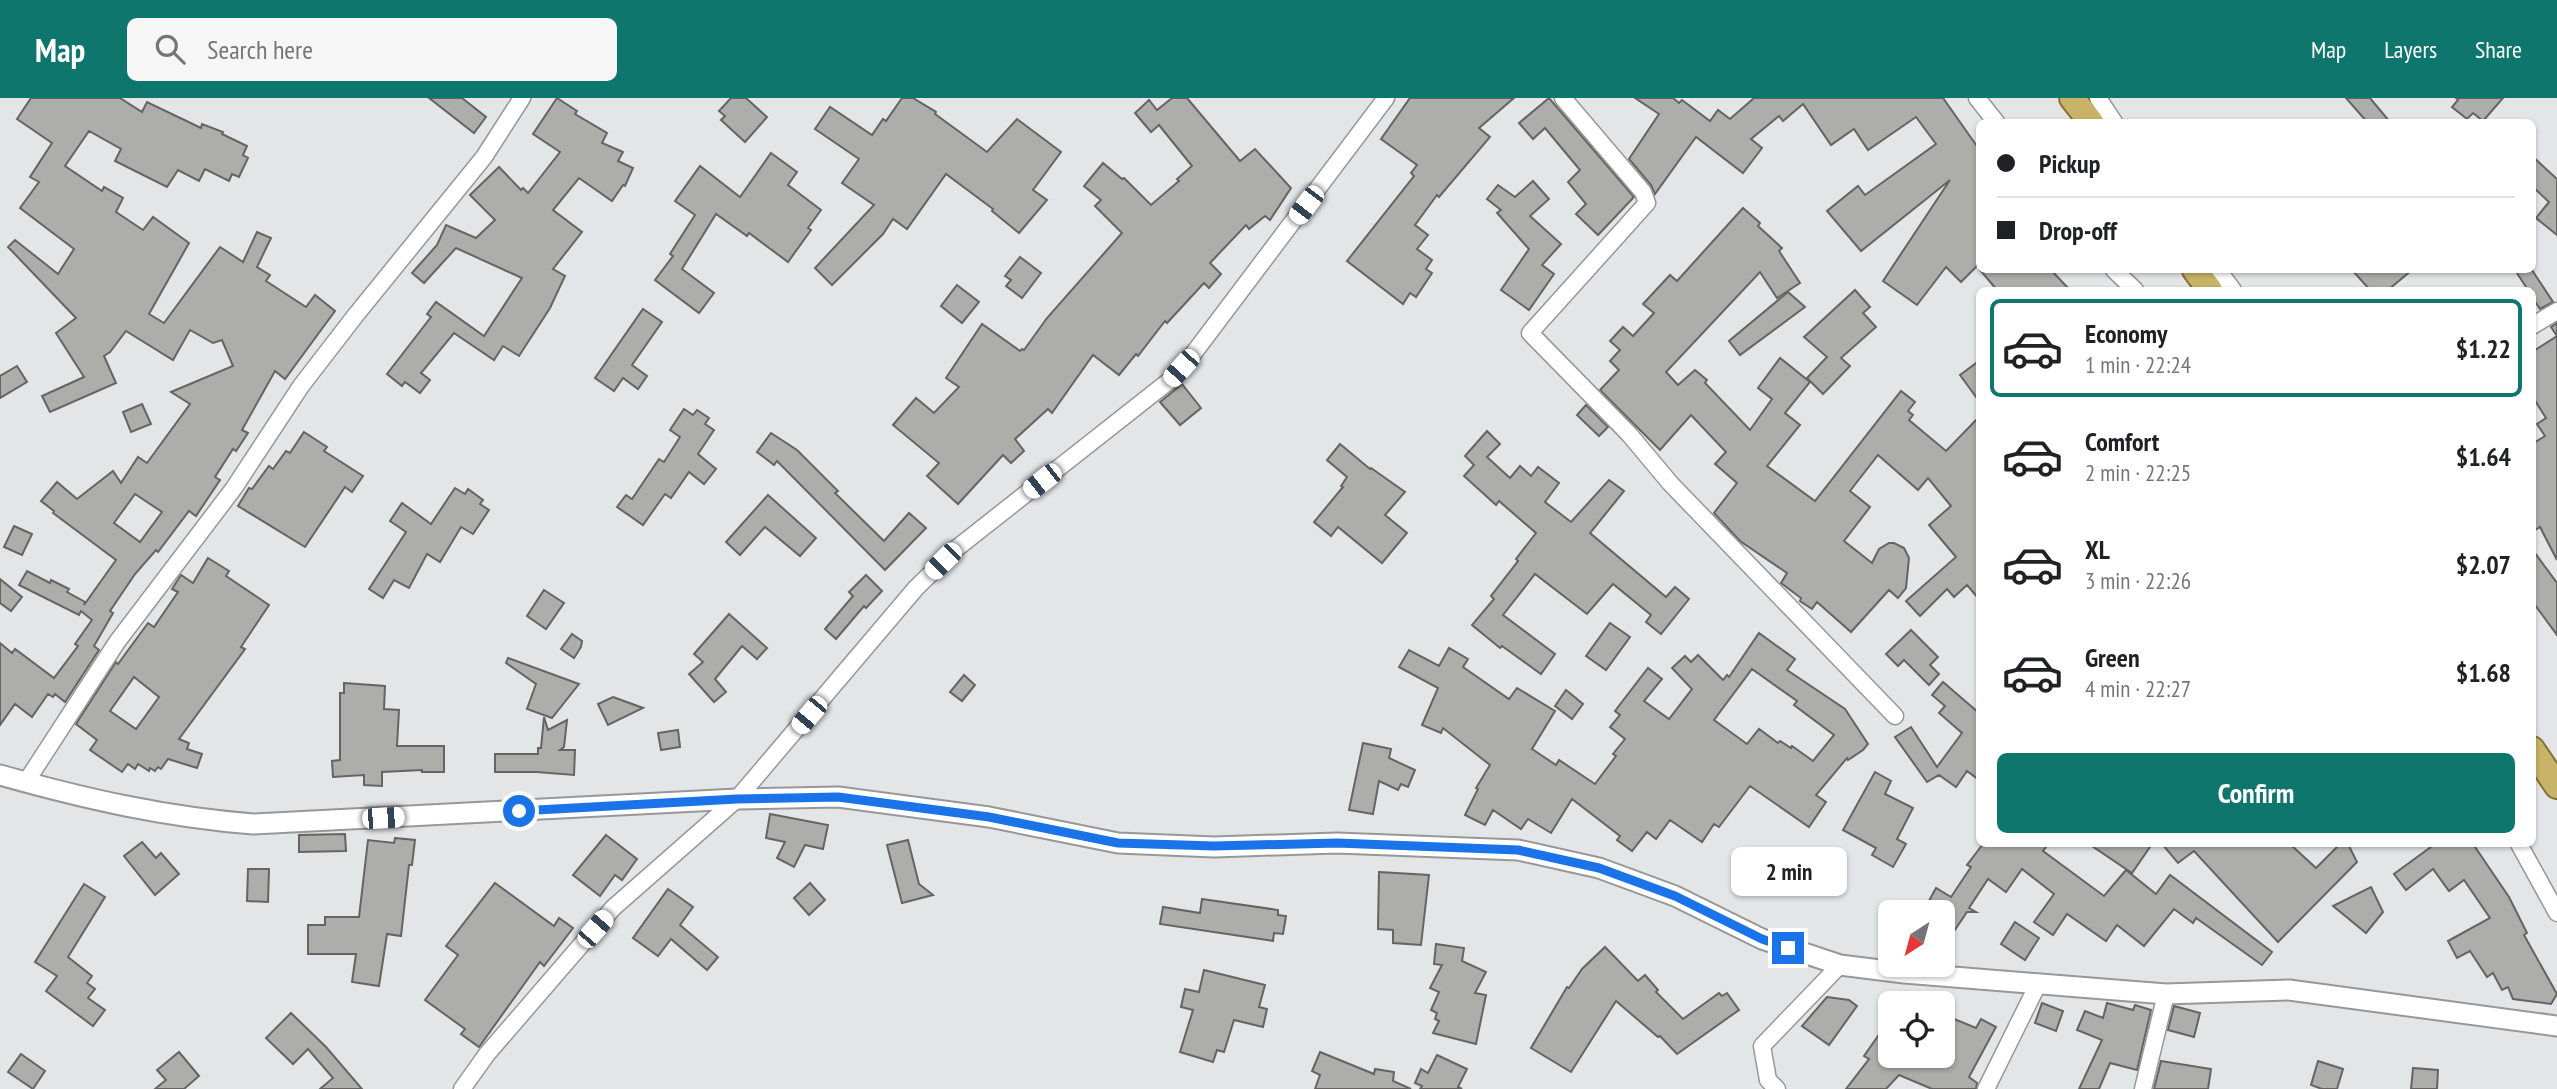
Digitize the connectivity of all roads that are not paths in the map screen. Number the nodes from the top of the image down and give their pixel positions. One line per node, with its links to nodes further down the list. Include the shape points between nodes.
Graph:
1 (522, 98): 17 (street, via 484,157 301,386 233,488 117,642)
2 (1386, 98): 19 (street, via 1169,381 949,556 916,588)
3 (1563, 98): 14 (street, via 1647,202 1530,333)
4 (1977, 98): 7 (street)
5 (2072, 98): 8 (highway)
6 (2098, 98): 9 (street)
7 (1994, 119)
8 (2089, 119)
9 (2112, 119)
10 (2116, 273): 11 (street)
11 (2132, 287)
12 (2557, 311): 13 (street)
13 (2536, 324)
14 (1895, 716)
15 (2536, 756): 18 (highway)
16 (0, 775): 17 (street)
17 (26, 782): 19 (street, via 126,808 253,824)
18 (2557, 786)
19 (737, 799): 22 (street, via 838,797 989,817 1118,843 1337,843 1518,850 1599,868 1675,896 1762,939); 26 (street, via 613,908)
20 (2521, 847): 21 (street)
21 (2557, 913)
22 (1840, 965): 23 (street); 27 (street, via 1762,1046 1768,1080)
23 (2038, 984): 24 (street); 28 (street)
24 (2166, 994): 25 (street, via 2289,990); 29 (street)
25 (2557, 1026)
26 (462, 1089)
27 (1777, 1089)
28 (1986, 1089)
29 (2143, 1089)

